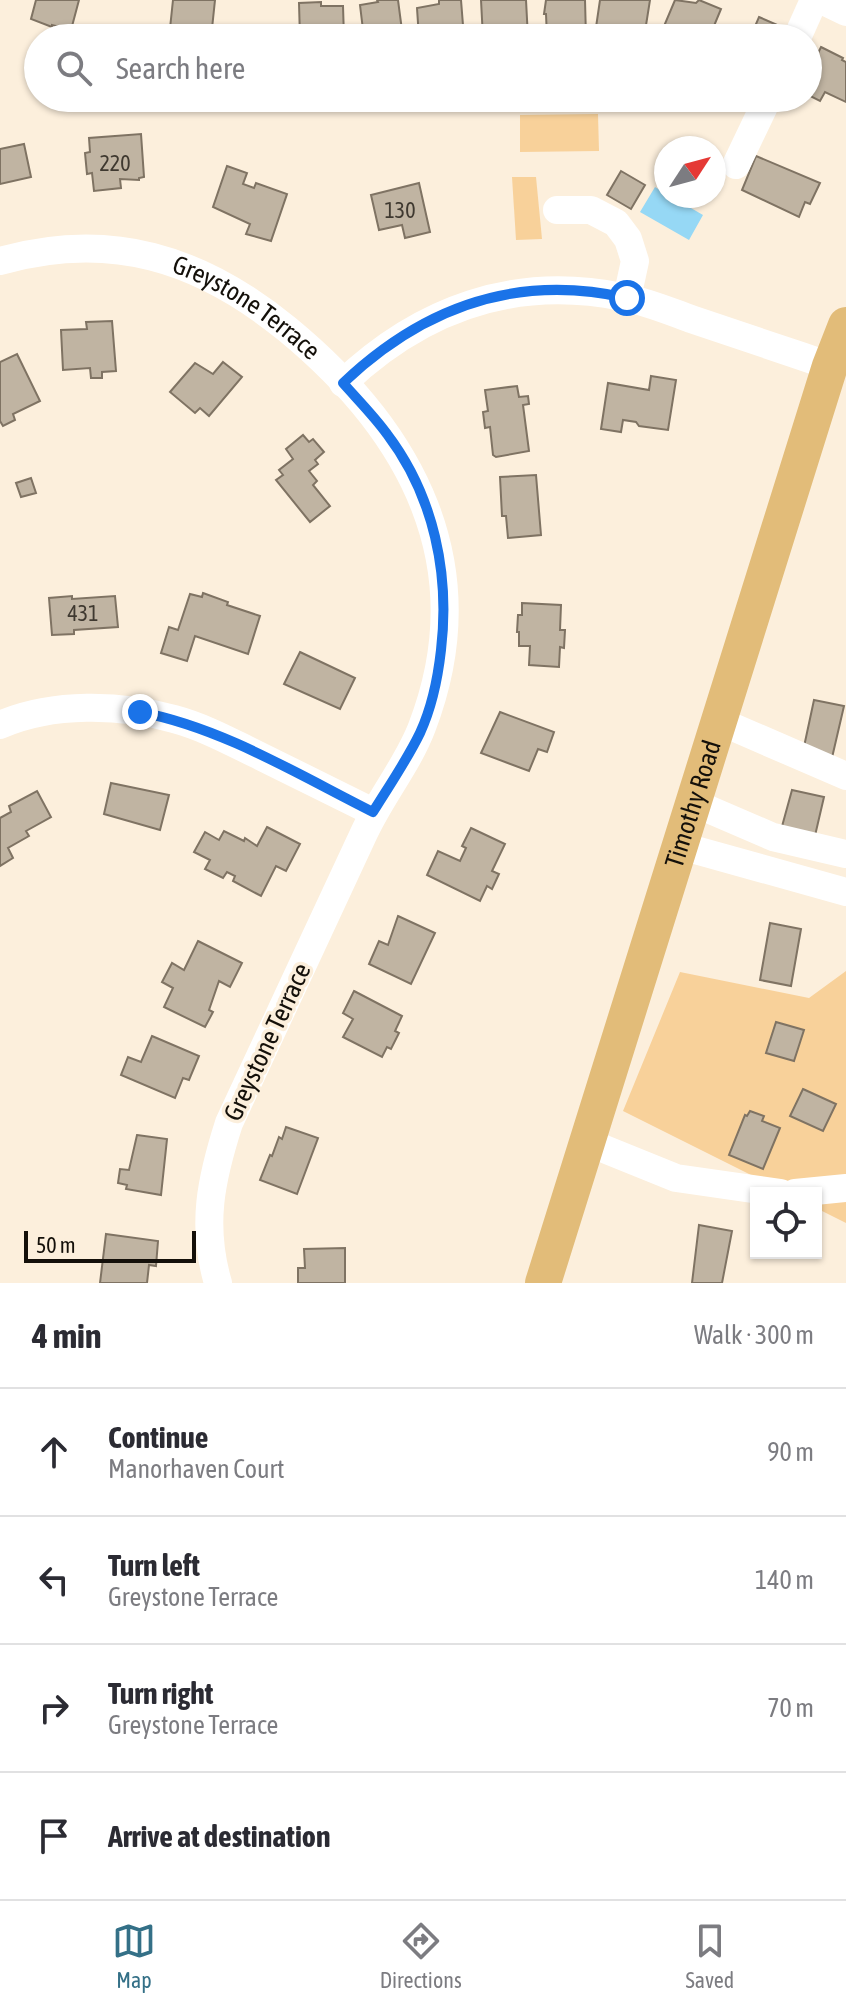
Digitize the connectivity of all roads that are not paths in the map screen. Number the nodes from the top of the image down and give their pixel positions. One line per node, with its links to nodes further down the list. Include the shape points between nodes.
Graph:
1 (814, 0): 4 (street)
2 (821, 0): 3 (street)
3 (846, 12)
4 (803, 24)
5 (761, 112): 6 (street)
6 (736, 165)
7 (557, 210): 9 (street, via 591,210 616,223 635,261)
8 (0, 261): 12 (street, Greystone Terrace, via 87,249 184,265 246,297)
9 (627, 298): 11 (street); 12 (street, via 557,290 488,298 400,336)
10 (846, 325): 11 (main road, Timothy Road)
11 (830, 366): 13 (main road, Timothy Road)
12 (343, 383): 17 (street, Greystone Terrace, via 388,436 422,497 434,529 444,597 432,699 421,731)
13 (719, 721): 15 (street); 16 (main road, Timothy Road)
14 (0, 725): 17 (street, via 38,713 83,709 174,719)
15 (846, 776)
16 (694, 803): 18 (main road, Timothy Road); 19 (street, via 773,837)
17 (373, 812): 25 (street, Greystone Terrace, via 229,1123 214,1169 208,1218)
18 (681, 846): 20 (street); 21 (main road, Timothy Road)
19 (846, 854)
20 (846, 892)
21 (587, 1142): 23 (street, via 676,1178); 26 (main road, Timothy Road)
22 (846, 1188): 24 (street)
23 (750, 1189)
24 (822, 1190)
25 (218, 1283)
26 (543, 1283)

